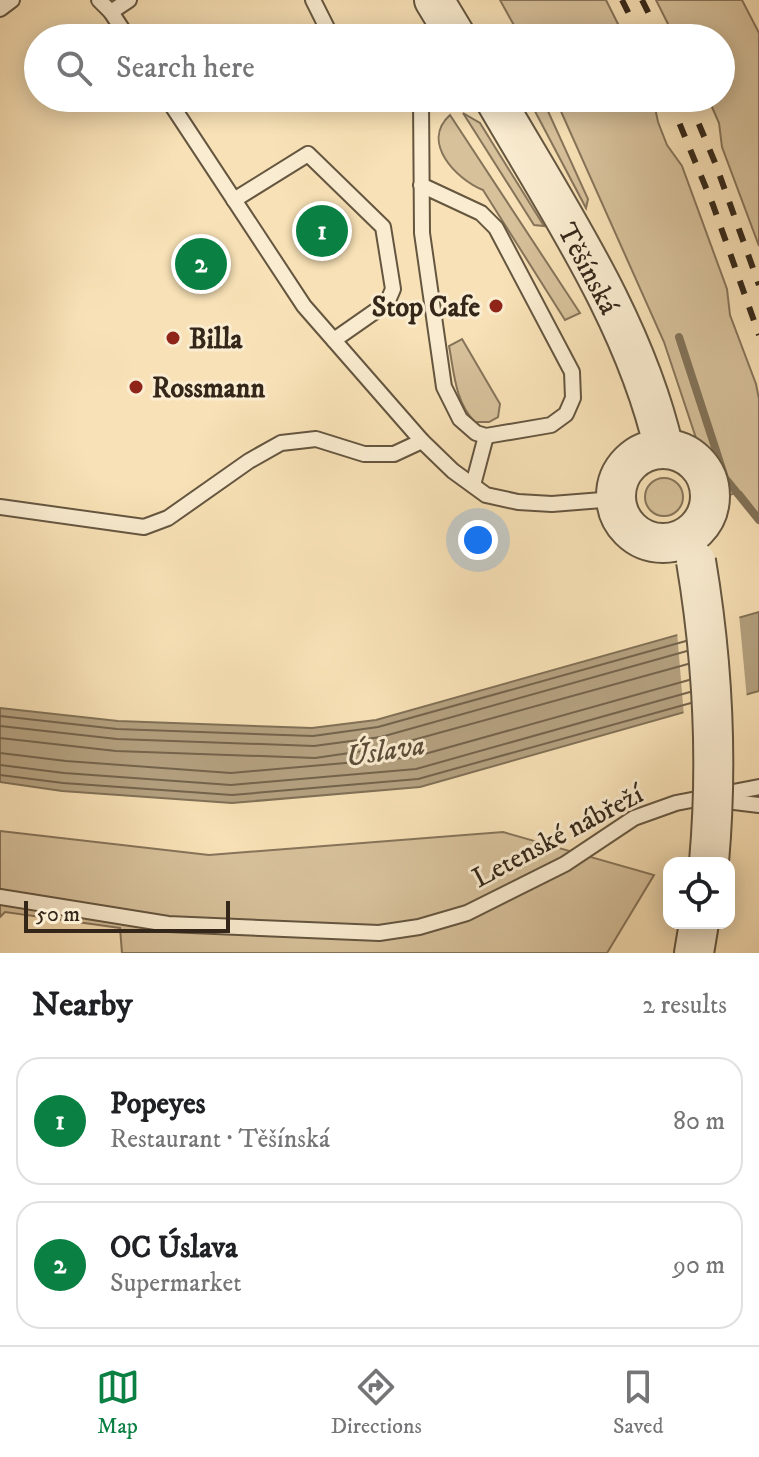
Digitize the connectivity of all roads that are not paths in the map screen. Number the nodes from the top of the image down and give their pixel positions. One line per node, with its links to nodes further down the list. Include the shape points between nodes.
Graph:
1 (12, 0): 6 (lane)
2 (99, 0): 7 (lane)
3 (129, 0): 7 (lane)
4 (313, 0): 9 (lane)
5 (434, 0): 10 (street)
6 (0, 9)
7 (111, 12): 8 (lane)
8 (119, 24)
9 (325, 24)
10 (449, 24)
11 (176, 112): 15 (lane)
12 (420, 112): 14 (lane)
13 (502, 112): 19 (street, Těšínská, via 617,319 656,414)
14 (421, 185): 17 (lane, via 422,233 444,387 460,419); 17 (lane, via 481,213 496,228 572,372 573,398 558,420)
15 (234, 200): 16 (lane, via 304,306); 16 (lane, via 308,154 383,227 390,298)
16 (334, 340): 18 (lane)
17 (486, 436): 20 (lane)
18 (422, 441): 20 (lane); 22 (lane, via 394,454 364,454 316,439 281,443 168,518 144,527)
19 (664, 449): 21 (street, via 648,451 623,469); 23 (street, via 692,458 709,482 708,512)
20 (473, 485): 21 (lane, via 486,495 518,502)
21 (615, 499): 23 (street, via 618,513 636,535 648,542)
22 (0, 507)
23 (693, 548): 27 (street, bridge, via 714,711)
24 (759, 787): 25 (lane, Letenské nábřeží)
25 (706, 798): 26 (lane); 28 (lane, Letenské nábřeží, via 634,818 565,864 467,913 379,933 168,924)
26 (759, 805)
27 (709, 857)
28 (0, 897)
29 (698, 929): 30 (street)
30 (694, 953)

